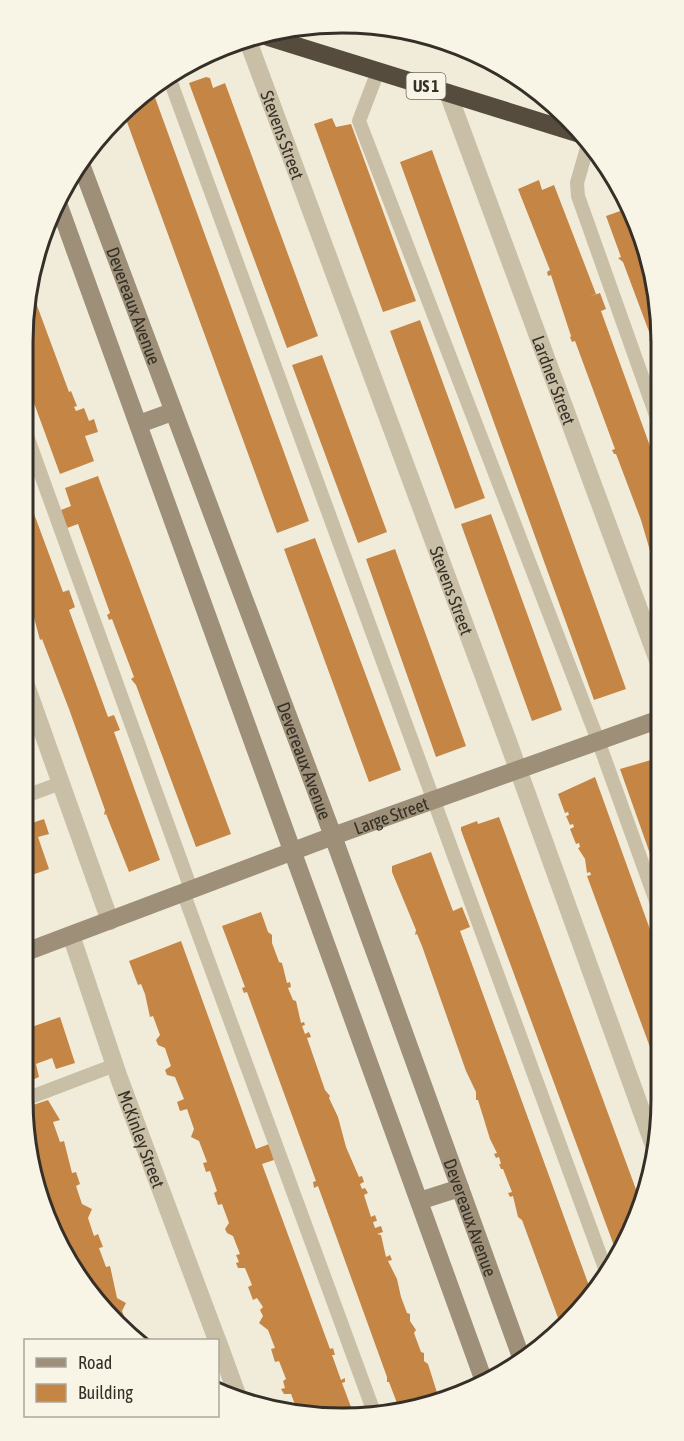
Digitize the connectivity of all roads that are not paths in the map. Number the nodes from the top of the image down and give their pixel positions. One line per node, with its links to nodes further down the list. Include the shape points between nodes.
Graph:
1 (278, 40): 3 (highway, US 1)
2 (250, 47): 18 (street, Stevens Street)
3 (378, 71): 5 (highway, US 1); 17 (lane, via 359,121)
4 (172, 84): 21 (lane)
5 (448, 93): 6 (highway, US 1); 14 (street, Lardner Street)
6 (566, 130)
7 (586, 152): 10 (lane, via 577,183 578,196)
8 (84, 172): 11 (main road, Devereaux Avenue)
9 (62, 213): 12 (main road, Devereaux Avenue)
10 (651, 401)
11 (172, 412): 12 (main road); 22 (main road, Devereaux Avenue)
12 (139, 424): 23 (main road, Devereaux Avenue)
13 (33, 456): 25 (lane)
14 (651, 642)
15 (33, 706): 19 (street)
16 (651, 723): 17 (main road, Large Street)
17 (599, 743): 18 (main road, Large Street); 24 (lane)
18 (518, 771): 21 (main road, Large Street); 31 (street, Stevens Street)
19 (61, 783): 20 (lane); 26 (street)
20 (33, 793)
21 (435, 801): 22 (main road, Large Street); 34 (lane)
22 (333, 836): 23 (main road, Large Street); 32 (main road, Devereaux Avenue)
23 (293, 851): 25 (main road, Large Street); 33 (main road, Devereaux Avenue)
24 (651, 887)
25 (187, 890): 26 (main road, Large Street); 40 (lane)
26 (110, 921): 27 (main road, Large Street)
27 (71, 935): 28 (main road, Large Street); 29 (street, McKinley Street)
28 (33, 949)
29 (115, 1065): 30 (lane); 35 (street, McKinley Street)
30 (33, 1096)
31 (649, 1131)
32 (460, 1188): 33 (main road); 37 (main road, Devereaux Avenue)
33 (419, 1201): 38 (main road, Devereaux Avenue)
34 (603, 1264)
35 (216, 1339)
36 (219, 1346): 39 (street, McKinley Street)
37 (518, 1353)
38 (482, 1375)
39 (235, 1389)
40 (372, 1406)

